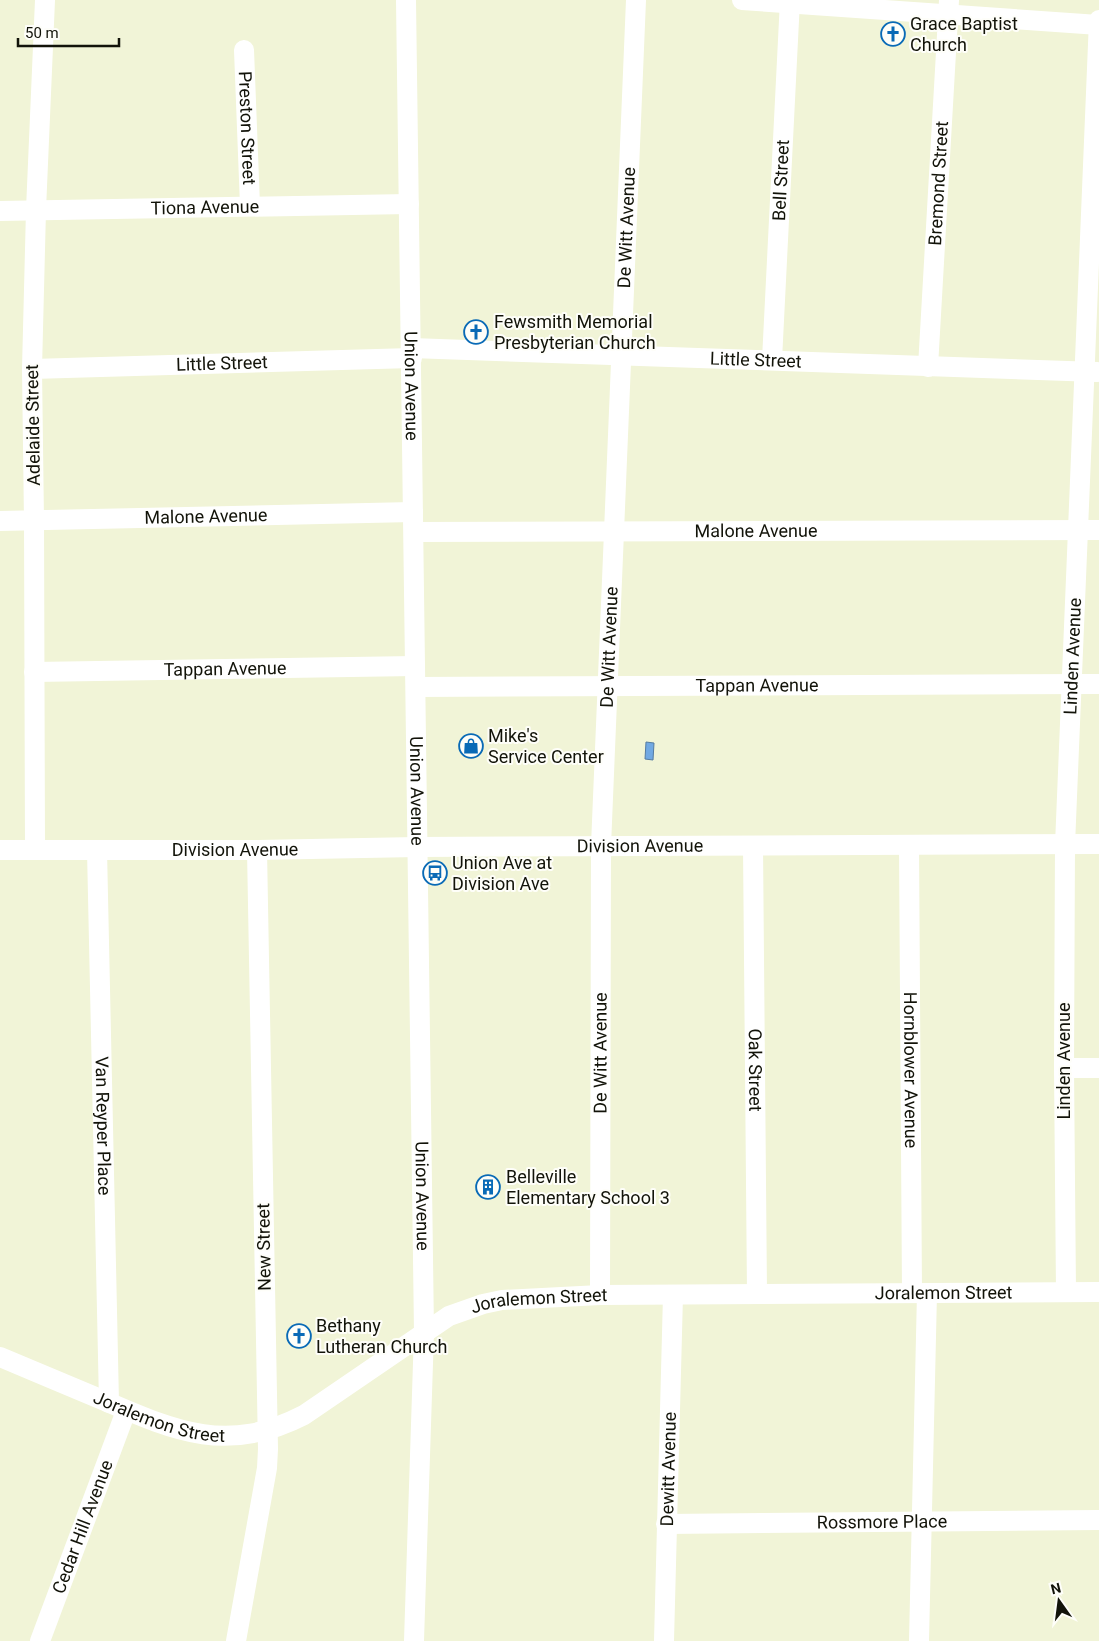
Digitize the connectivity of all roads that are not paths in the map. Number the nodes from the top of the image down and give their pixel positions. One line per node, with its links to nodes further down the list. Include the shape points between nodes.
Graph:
1 (45, 0): 12 (street, Adelaide Street)
2 (406, 0): 10 (street, Union Avenue)
3 (636, 0): 15 (street, De Witt Avenue)
4 (742, 0): 5 (street)
5 (790, 2): 6 (street); 16 (street, Bell Street)
6 (949, 7): 8 (street); 17 (street, Bremond Street)
7 (1099, 20): 8 (street, Linden Avenue)
8 (1099, 25): 19 (street, Linden Avenue)
9 (244, 50): 11 (street, Preston Street)
10 (409, 204): 11 (street, Tiona Avenue); 14 (street, Union Avenue)
11 (250, 206): 12 (street, Tiona Avenue)
12 (36, 210): 13 (street, Tiona Avenue); 18 (street, Adelaide Street)
13 (0, 211)
14 (411, 353): 15 (street, Little Street); 18 (street, Little Street); 22 (street, Union Avenue)
15 (620, 355): 16 (street, Little Street); 23 (street, De Witt Avenue)
16 (772, 360): 17 (street, Little Street)
17 (928, 367): 19 (street, Little Street)
18 (32, 369): 21 (street, Adelaide Street)
19 (1092, 372): 24 (street, Linden Avenue)
20 (0, 521): 21 (street, Malone Avenue)
21 (34, 521): 22 (street, Malone Avenue); 27 (street, Adelaide Street)
22 (413, 522): 23 (street, Malone Avenue); 26 (street, Union Avenue)
23 (613, 530): 24 (street, Malone Avenue); 31 (street, De Witt Avenue)
24 (1078, 530): 25 (street, Malone Avenue); 28 (street, Linden Avenue)
25 (1099, 530)
26 (415, 666): 27 (street, Tappan Avenue); 30 (street, Union Avenue)
27 (34, 672): 39 (street, Adelaide Street)
28 (1071, 684): 29 (street, Tappan Avenue); 31 (street, Tappan Avenue); 33 (street, Linden Avenue)
29 (1099, 684)
30 (416, 687): 31 (street, Tappan Avenue); 34 (street, Union Avenue)
31 (607, 687): 35 (street, De Witt Avenue)
32 (1099, 844): 33 (street, Division Avenue)
33 (1065, 845): 37 (street, Division Avenue); 42 (street, Linden Avenue)
34 (417, 846): 35 (street, Division Avenue); 41 (street, Division Avenue); 50 (street, Union Avenue)
35 (601, 846): 36 (street, Division Avenue); 48 (street, De Witt Avenue)
36 (753, 846): 37 (street, Division Avenue); 47 (street, Oak Street)
37 (909, 846): 46 (street, Hornblower Avenue)
38 (0, 850): 39 (street, Division Avenue)
39 (35, 850): 40 (street, Division Avenue)
40 (97, 850): 41 (street, Division Avenue); 52 (street, Van Reyper Place)
41 (257, 850): 53 (street, New Street)
42 (1064, 1068): 43 (street); 44 (street, Linden Avenue)
43 (1099, 1068)
44 (1066, 1292): 45 (street, Joralemon Street); 46 (street, Joralemon Street)
45 (1099, 1292)
46 (919, 1293): 47 (street, Joralemon Street); 55 (street, Hornblower Avenue)
47 (757, 1294): 49 (street, Joralemon Street)
48 (600, 1295): 49 (street, Joralemon Street); 50 (street, Joralemon Street, via 502,1300 449,1316)
49 (672, 1295): 56 (street, Dewitt Avenue)
50 (424, 1332): 53 (street, Joralemon Street, via 304,1415); 59 (street, Union Avenue)
51 (0, 1357): 52 (street, Joralemon Street)
52 (117, 1407): 53 (street, Joralemon Street, via 205,1436 238,1436); 57 (street, Cedar Hill Avenue)
53 (268, 1431): 58 (street, New Street, via 266,1468)
54 (1099, 1520): 55 (street, Rossmore Place)
55 (922, 1522): 56 (street, Rossmore Place); 61 (street, Hornblower Avenue)
56 (666, 1524): 60 (street, Dewitt Avenue)
57 (40, 1641)
58 (236, 1641)
59 (414, 1641)
60 (664, 1641)
61 (919, 1641)

